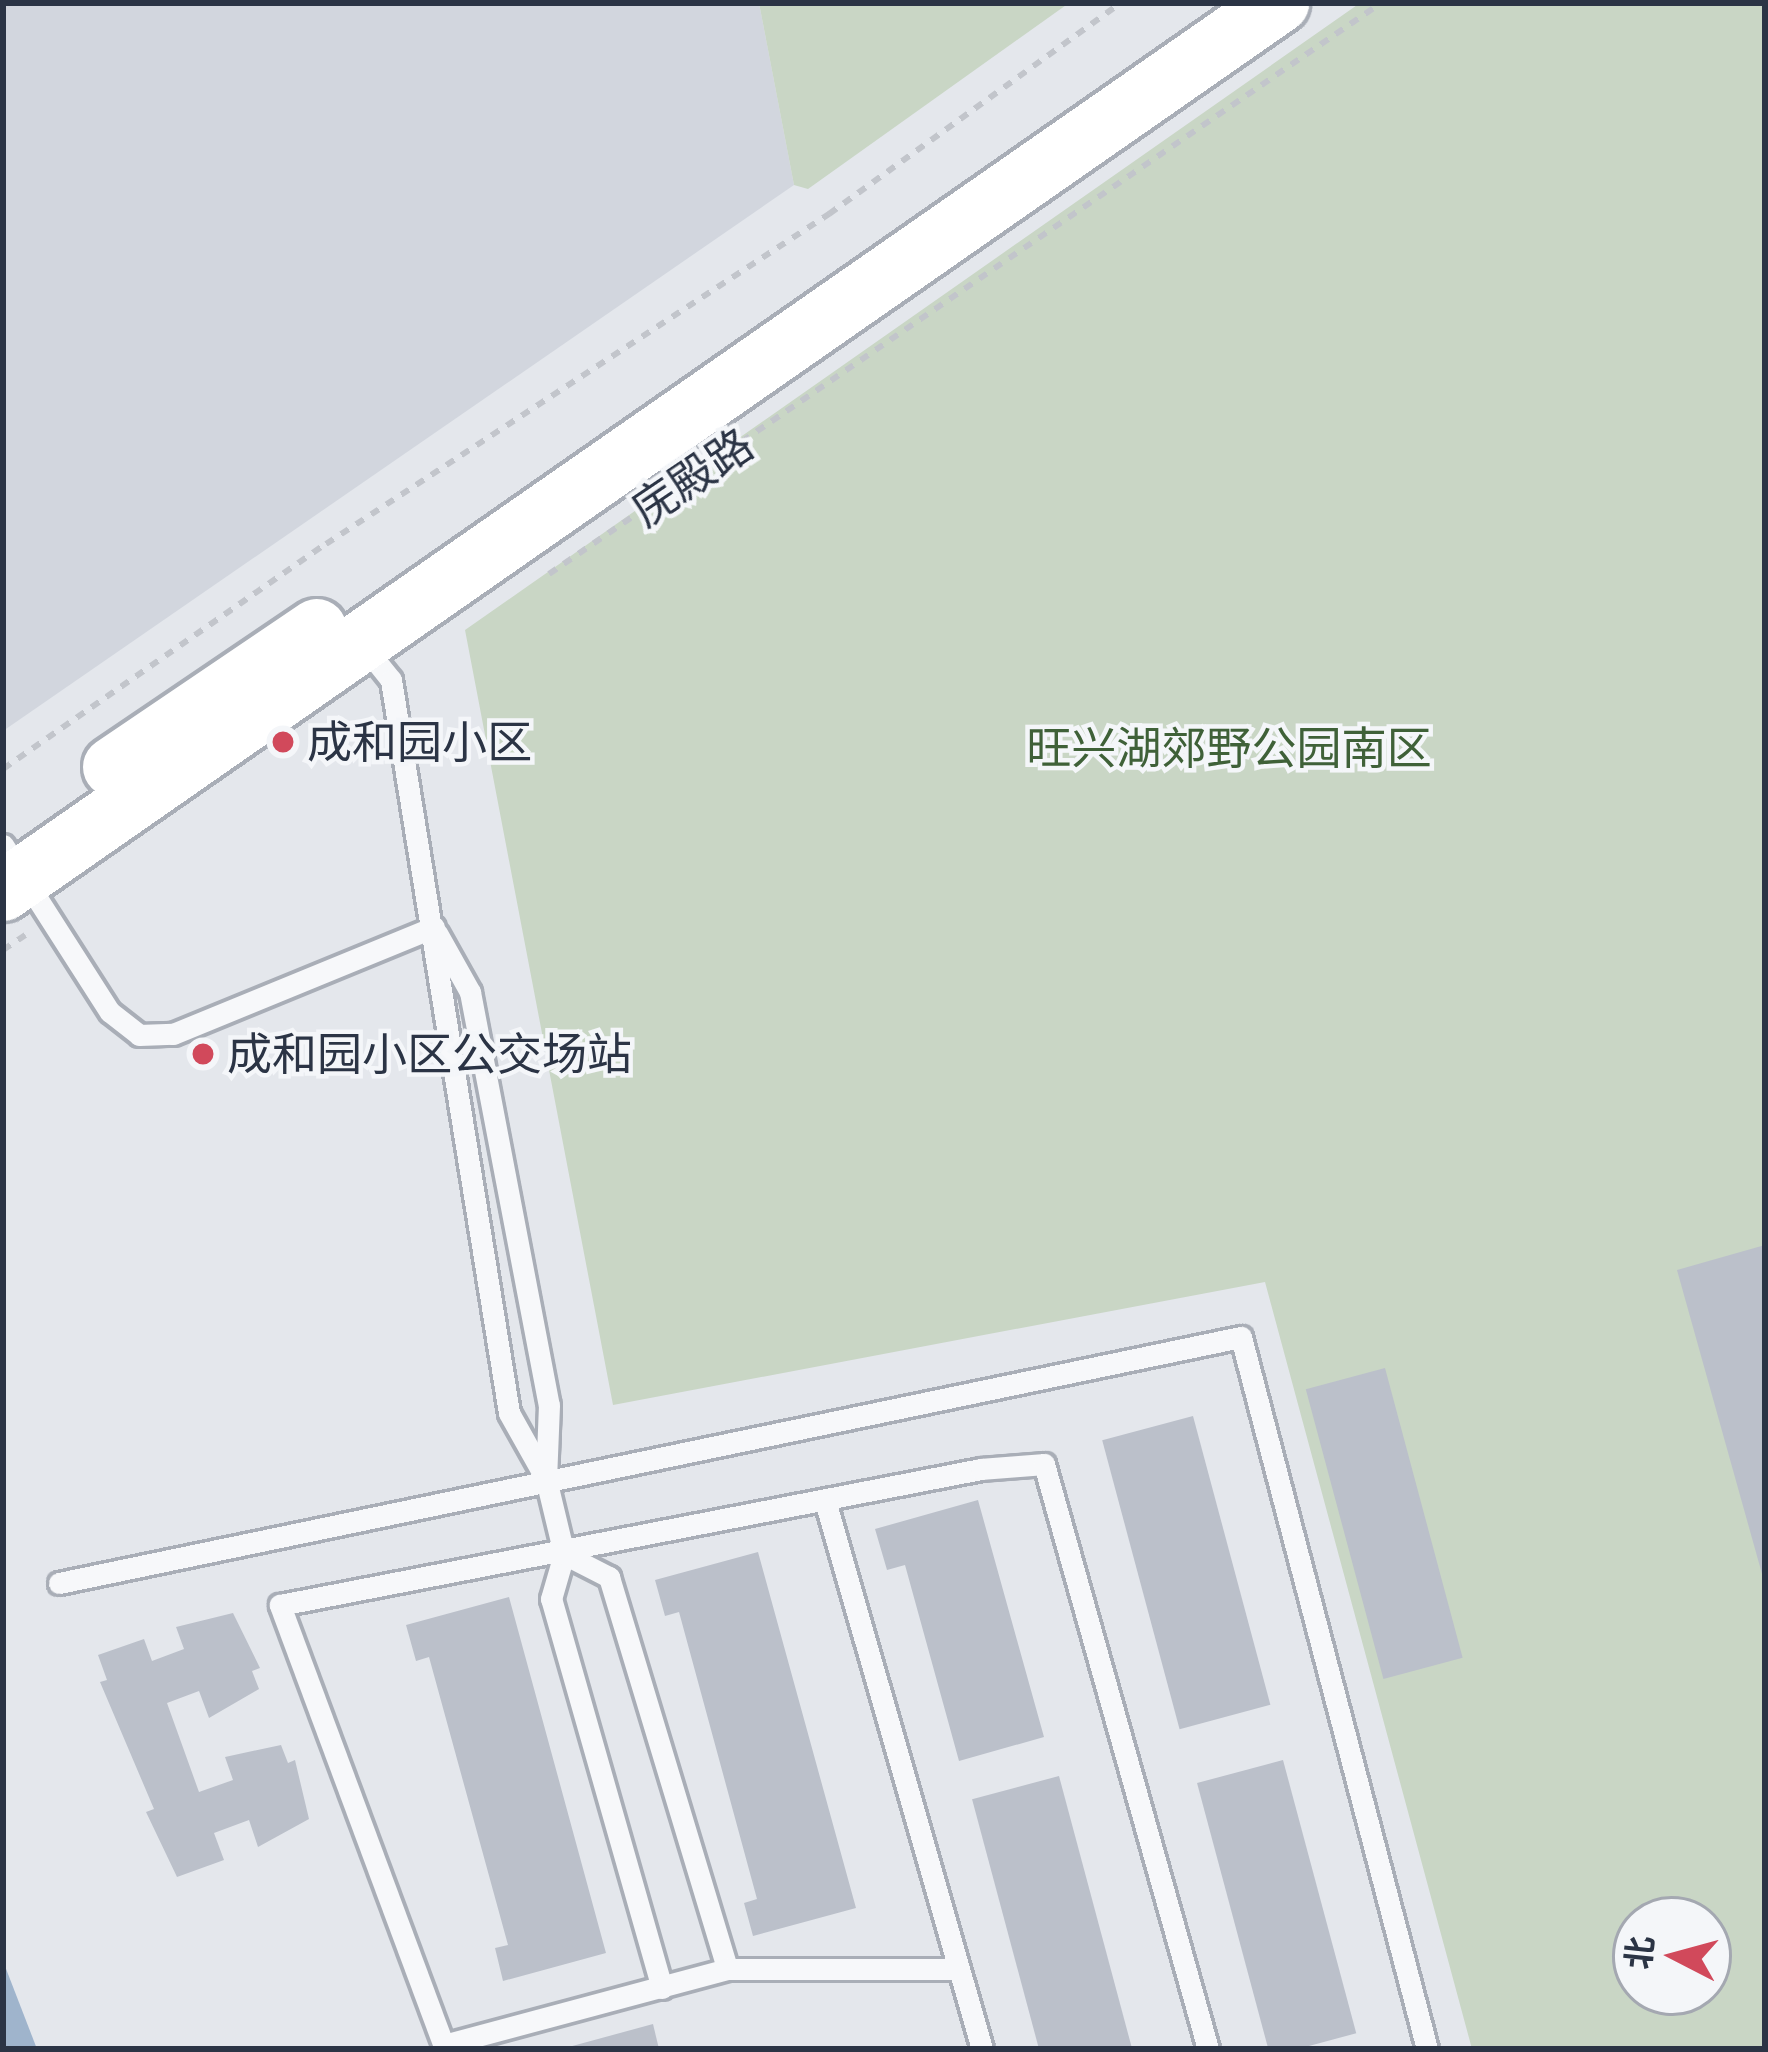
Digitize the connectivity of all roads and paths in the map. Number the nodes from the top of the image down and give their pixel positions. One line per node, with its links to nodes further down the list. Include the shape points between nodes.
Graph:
1 (1120, 3): 7 (path, via 829,214 326,544)
2 (1211, 3): 8 (main road, 庑殿路, via 946,189 852,245 339,613)
3 (1280, 3): 6 (main road, 庑殿路)
4 (1381, 3): 5 (path, 庑殿路)
5 (529, 588)
6 (354, 633): 8 (main road, 庑殿路, via 267,714); 9 (lane, via 391,680)
7 (3, 769)
8 (17, 874): 9 (lane, via 110,1012 139,1035 173,1034); 10 (path)
9 (434, 927): 11 (lane, via 436,993 509,1413); 11 (lane, via 470,992 549,1405)
10 (3, 950)
11 (546, 1479): 13 (lane); 14 (lane); 21 (lane, via 1241,1337)
12 (826, 1504): 13 (lane); 16 (lane); 20 (lane, via 1044,1463)
13 (564, 1554): 15 (lane, via 610,1577); 17 (lane, via 551,1599); 18 (lane, via 280,1604)
14 (59, 1583)
15 (727, 1969): 16 (lane); 17 (lane)
16 (959, 1969): 19 (lane)
17 (662, 1988): 18 (lane)
18 (444, 2047)
19 (982, 2049)
20 (1208, 2049)
21 (1427, 2049)

